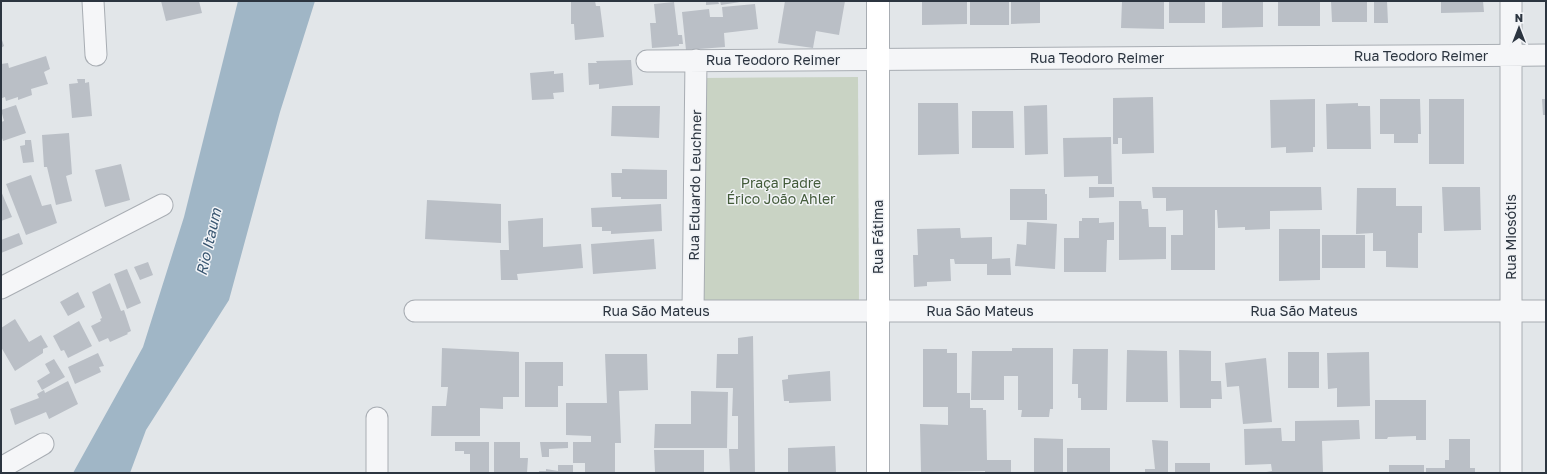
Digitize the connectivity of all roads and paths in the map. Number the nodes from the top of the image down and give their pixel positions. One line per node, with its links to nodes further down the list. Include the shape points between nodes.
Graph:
1 (93, 1): 4 (street)
2 (878, 1): 7 (main road, Rua Fátima)
3 (1510, 1): 5 (street, Rua Miosótis)
4 (96, 55)
5 (1510, 56): 6 (street, Rua Teodoro Reimer); 7 (street, Rua Teodoro Reimer); 15 (street, Rua Miosótis)
6 (1546, 56)
7 (878, 59): 8 (street, Rua Teodoro Reimer); 14 (main road, Rua Fátima)
8 (696, 60): 9 (street, Rua Teodoro Reimer); 13 (street, Rua Eduardo Leuchner)
9 (647, 61)
10 (162, 205): 11 (street)
11 (1, 288)
12 (415, 311): 13 (street, Rua São Mateus)
13 (693, 311): 14 (street, Rua São Mateus)
14 (878, 311): 15 (street, Rua São Mateus); 21 (main road, Rua Fátima)
15 (1511, 312): 16 (street, Rua São Mateus); 22 (street, Rua Miosótis)
16 (1546, 312)
17 (377, 418): 20 (street)
18 (43, 444): 19 (street)
19 (1, 468)
20 (377, 473)
21 (878, 473)
22 (1511, 473)

